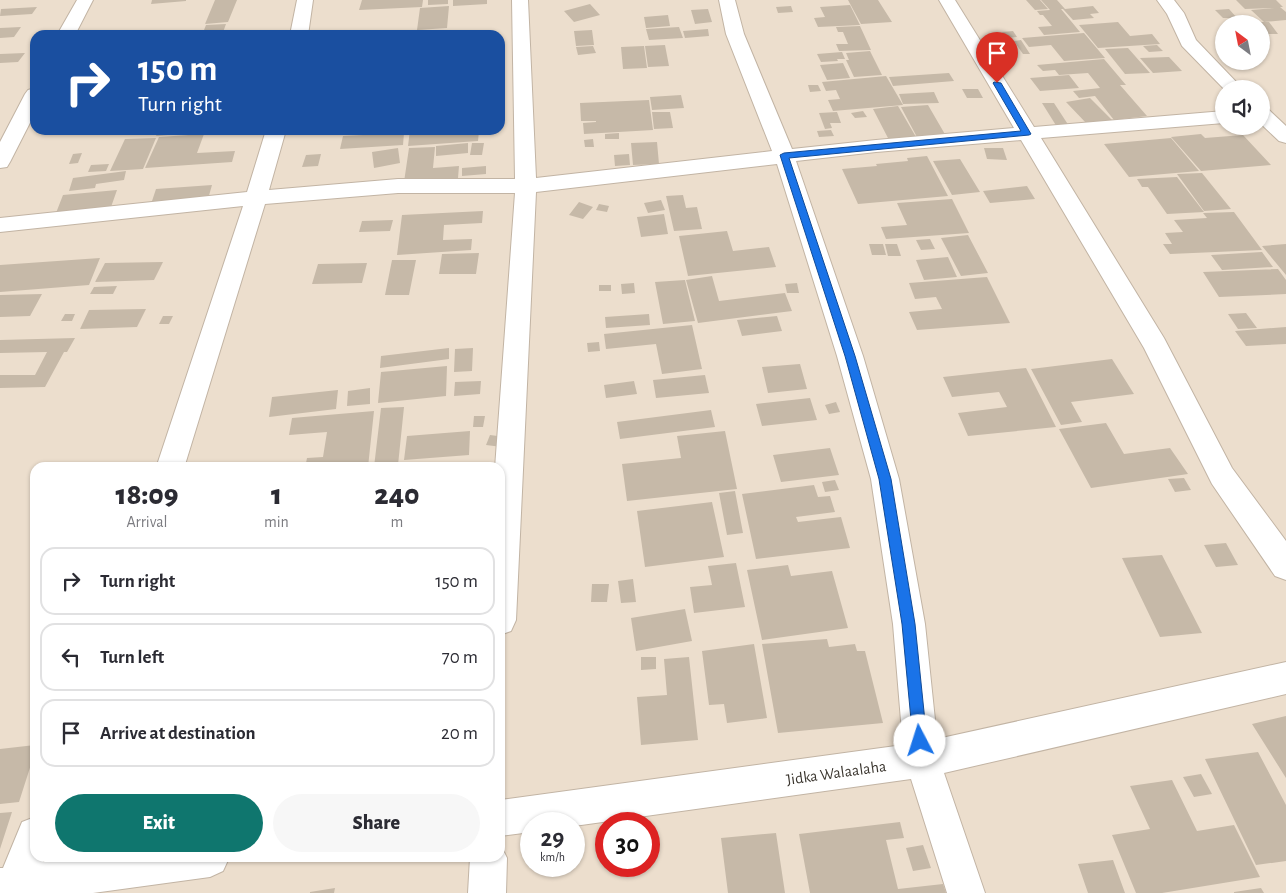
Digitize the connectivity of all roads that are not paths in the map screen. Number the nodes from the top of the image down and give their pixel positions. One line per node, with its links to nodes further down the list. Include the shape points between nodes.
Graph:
1 (85, 0): 7 (street)
2 (305, 0): 8 (street)
3 (520, 0): 20 (street)
4 (727, 0): 18 (street, via 741,50)
5 (947, 0): 15 (street)
6 (1165, 0): 9 (street, via 1175,13 1188,42)
7 (69, 30)
8 (300, 30)
9 (1225, 80)
10 (30, 104): 19 (street)
11 (1286, 109): 12 (street)
12 (1270, 112)
13 (1215, 118): 15 (street)
14 (1270, 122): 17 (street)
15 (1026, 134): 18 (street); 25 (street, via 1155,345 1222,476)
16 (275, 135): 21 (street)
17 (1286, 138)
18 (784, 155): 20 (street); 27 (street, via 850,356 885,479 909,624)
19 (0, 162)
20 (526, 186): 21 (street, via 398,186); 24 (street)
21 (255, 198): 22 (street); 23 (street)
22 (0, 225)
23 (172, 462)
24 (505, 537)
25 (1286, 566)
26 (1286, 678): 27 (street, Jidka Walaalaha)
27 (922, 760): 28 (street, Jidka Walaalaha); 34 (street)
28 (505, 817)
29 (30, 845): 32 (street)
30 (183, 862): 32 (street)
31 (488, 862): 33 (street)
32 (8, 888)
33 (487, 893)
34 (966, 893)

